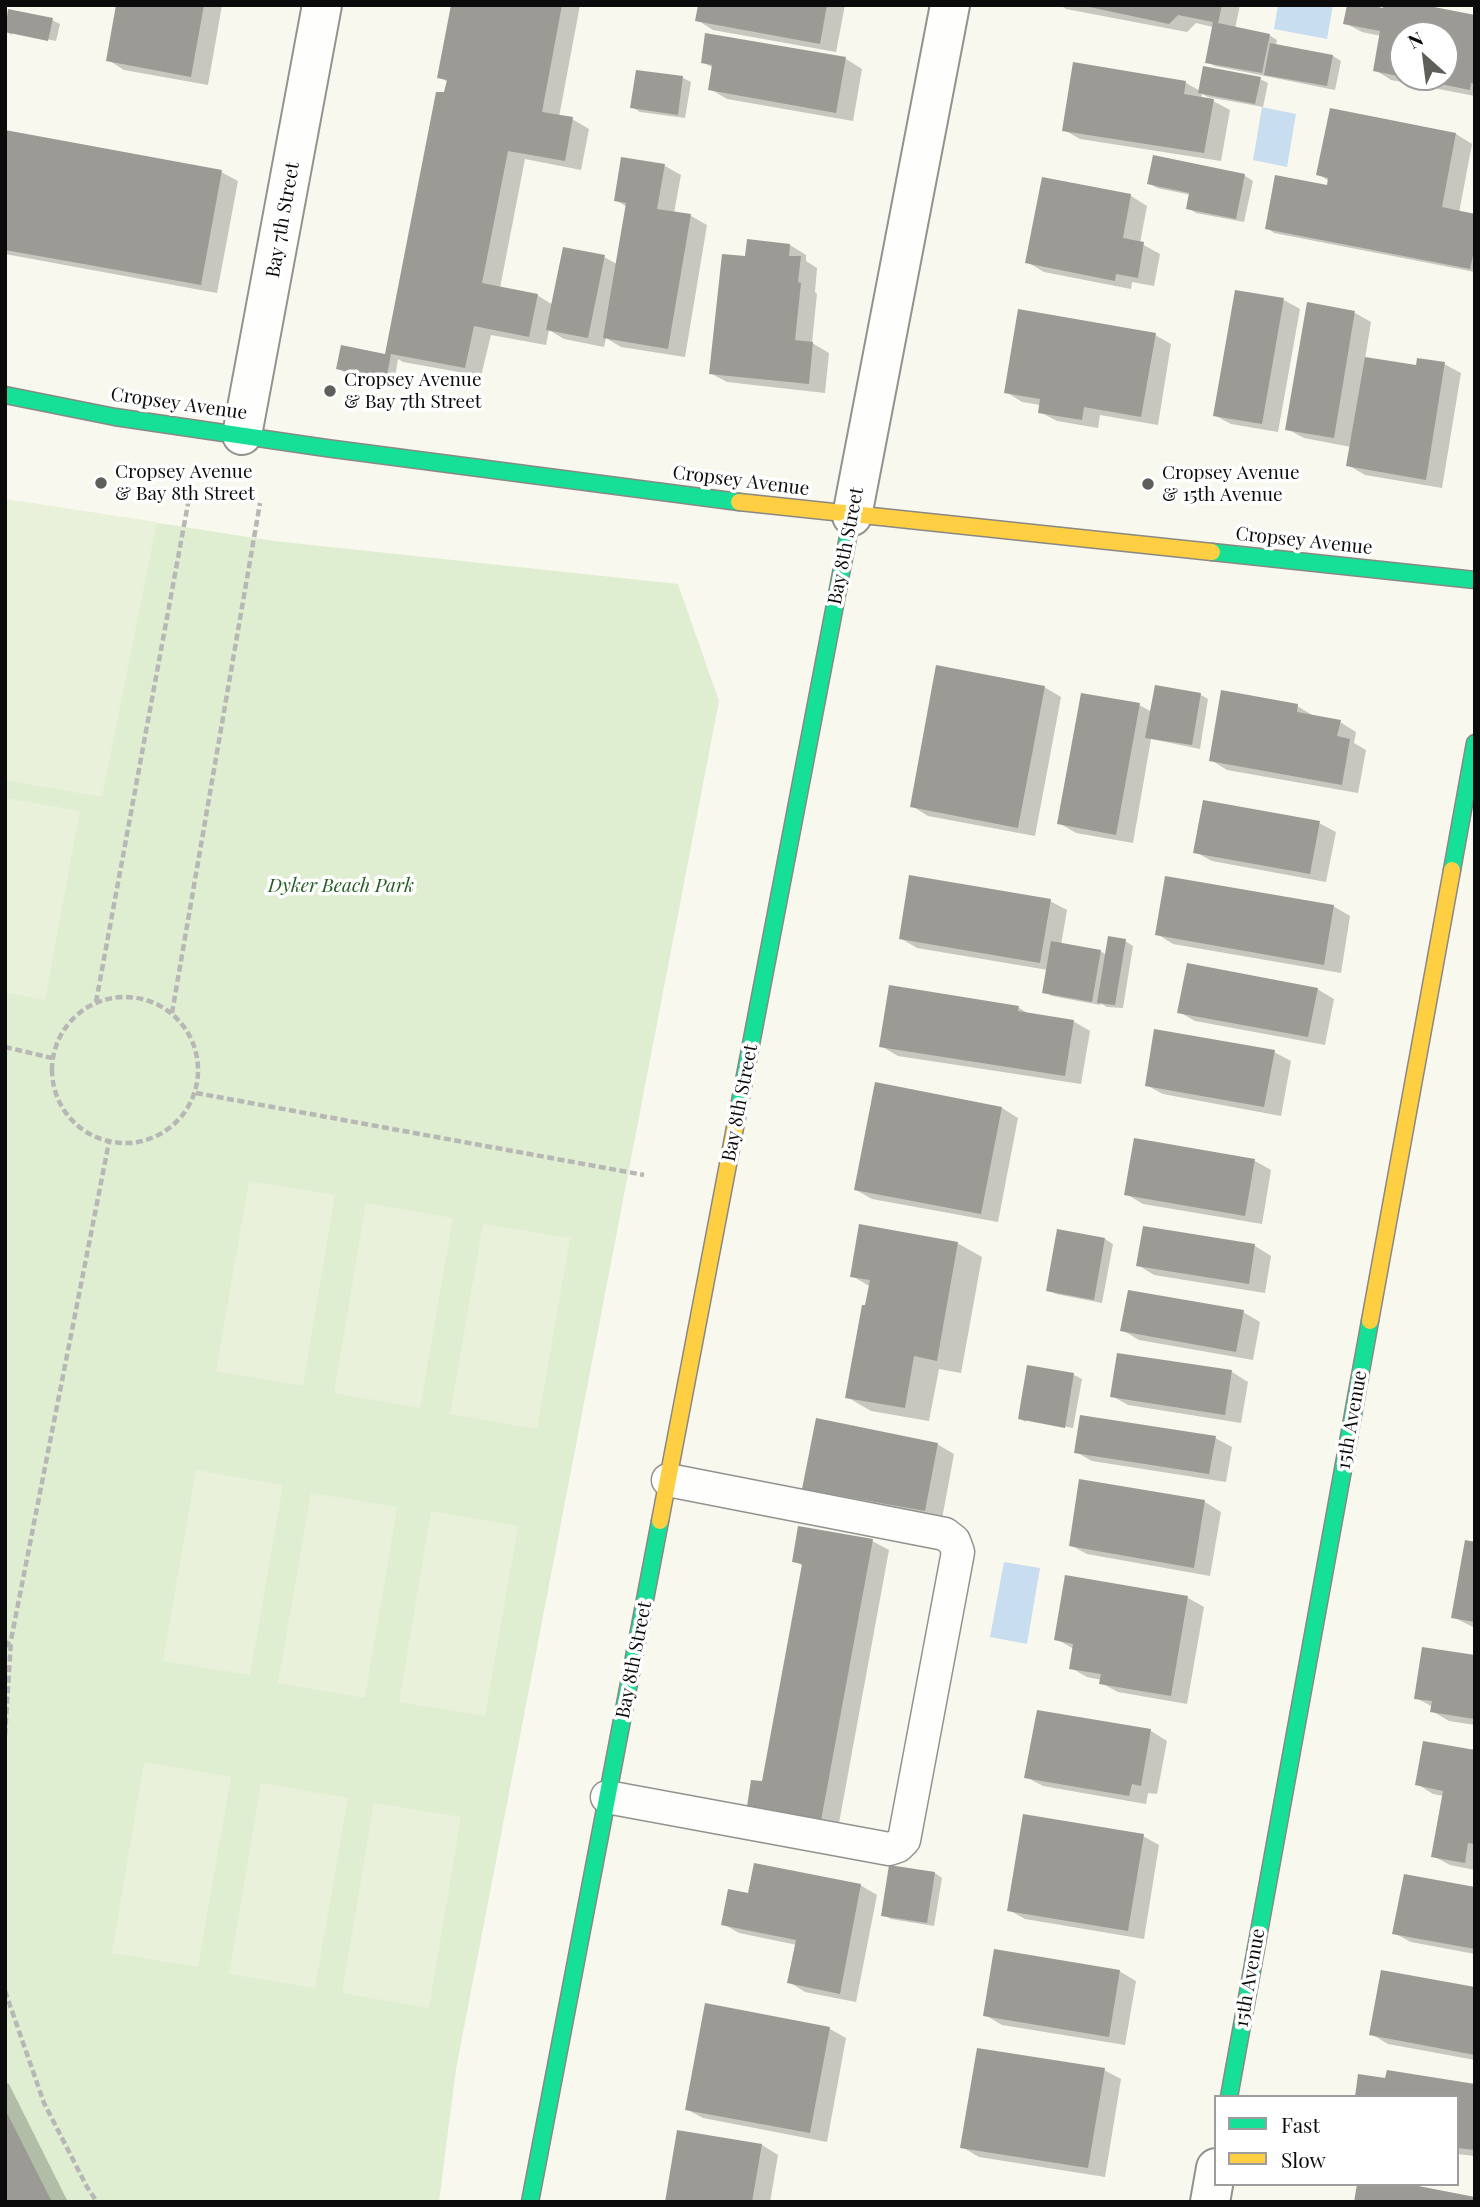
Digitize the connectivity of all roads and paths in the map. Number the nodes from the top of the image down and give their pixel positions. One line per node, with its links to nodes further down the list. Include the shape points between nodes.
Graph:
1 (322, 5): 4 (street, Bay 7th Street)
2 (950, 5): 7 (street, Bay 8th Street)
3 (5, 395): 4 (main road, Cropsey Avenue)
4 (242, 435): 7 (main road, Cropsey Avenue)
5 (190, 493): 10 (path)
6 (260, 503): 11 (path)
7 (852, 516): 8 (main road, Cropsey Avenue); 17 (main road, Bay 8th Street)
8 (1475, 580)
9 (1475, 743): 23 (main road, 15th Avenue)
10 (96, 1002): 11 (path, via 143,998); 13 (path, via 76,1016 61,1035)
11 (172, 1013): 14 (path, via 184,1024 195,1046 199,1069)
12 (5, 1047): 13 (path)
13 (52, 1058): 15 (path, via 58,1101 88,1134)
14 (196, 1093): 15 (path, via 186,1113 152,1139); 16 (path)
15 (109, 1143): 18 (path)
16 (644, 1175)
17 (668, 1480): 21 (main road, Bay 8th Street); 21 (lane, via 945,1534 954,1541 958,1552 904,1840 889,1849)
18 (11, 1640): 19 (path); 20 (path)
19 (5, 1647)
20 (5, 1735)
21 (607, 1797): 26 (main road, Bay 8th Street)
22 (5, 1991): 25 (path, via 44,2103)
23 (1229, 2095)
24 (1214, 2179): 27 (street)
25 (97, 2202)
26 (530, 2202)
27 (1210, 2202)

